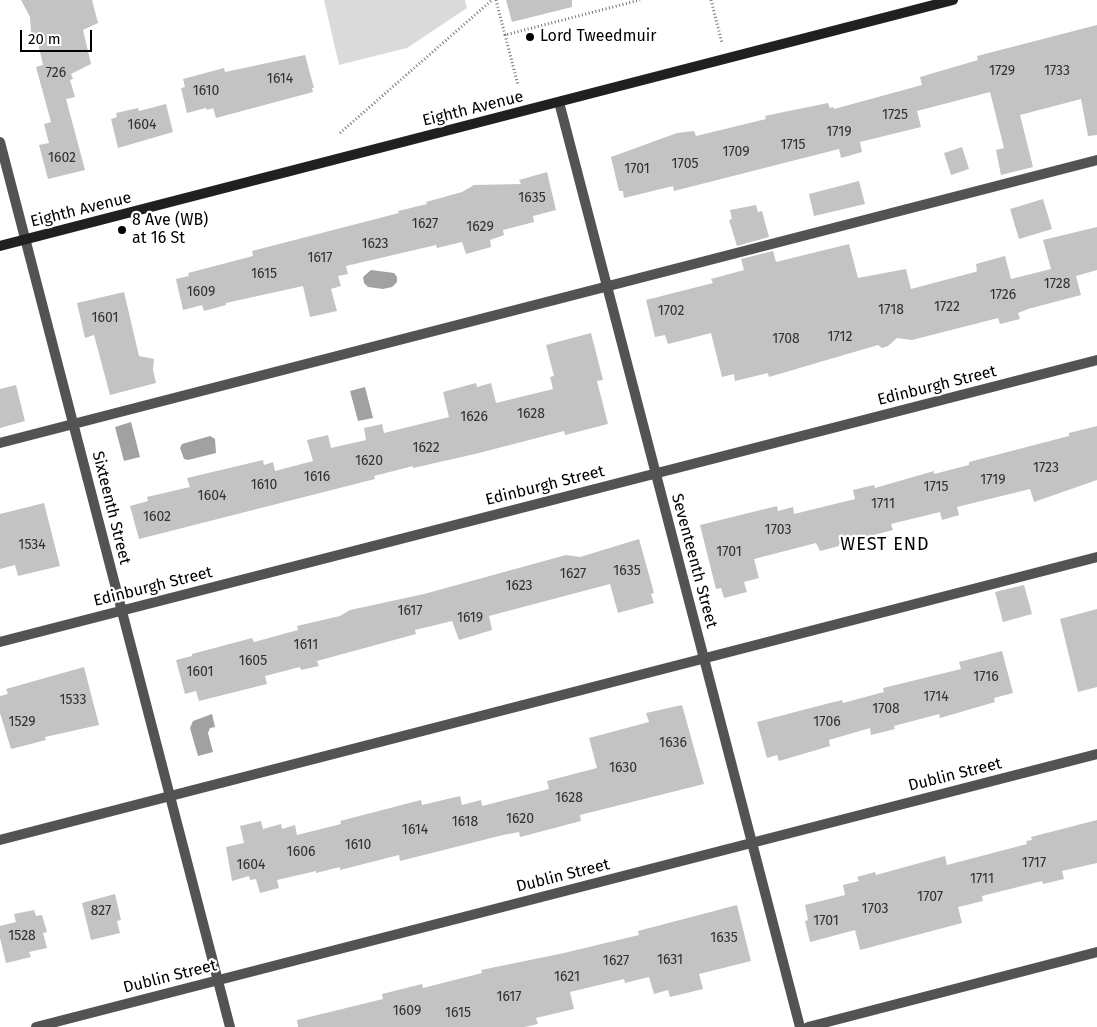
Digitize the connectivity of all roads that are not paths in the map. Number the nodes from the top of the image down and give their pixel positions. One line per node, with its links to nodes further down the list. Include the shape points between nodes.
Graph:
1 (953, 0): 2 (street, Eighth Avenue)
2 (559, 102): 5 (street, Eighth Avenue); 7 (street, Seventeenth Street)
3 (0, 142): 5 (street, Sixteenth Street)
4 (1097, 160): 7 (street)
5 (26, 239): 6 (street, Eighth Avenue); 9 (street, Sixteenth Street)
6 (0, 246)
7 (607, 286): 9 (street); 11 (street, Seventeenth Street)
8 (1097, 360): 11 (street, Edinburgh Street)
9 (74, 424): 10 (street); 13 (street, Sixteenth Street)
10 (0, 443)
11 (656, 474): 13 (street, Edinburgh Street); 15 (street, Seventeenth Street)
12 (1097, 557): 15 (street)
13 (122, 611): 14 (street, Edinburgh Street); 17 (street, Sixteenth Street)
14 (0, 642)
15 (704, 657): 17 (street); 19 (street, Seventeenth Street)
16 (1097, 754): 19 (street, Dublin Street)
17 (169, 796): 18 (street); 21 (street, Sixteenth Street)
18 (0, 840)
19 (752, 843): 21 (street, Dublin Street); 24 (street, Seventeenth Street)
20 (1097, 952): 25 (street)
21 (218, 980): 22 (street, Dublin Street); 23 (street, Sixteenth Street)
22 (36, 1027)
23 (230, 1027)
24 (800, 1027)
25 (808, 1027)

